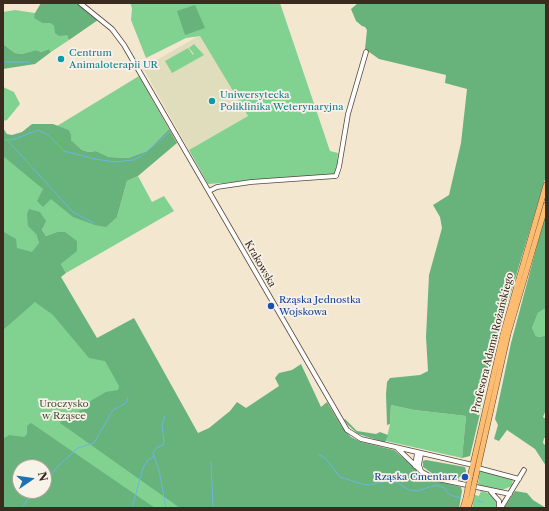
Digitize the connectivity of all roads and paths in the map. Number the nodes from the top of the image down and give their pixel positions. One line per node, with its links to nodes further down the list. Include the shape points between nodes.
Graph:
1 (80, 3): 4 (street, Krakowska, via 112,29 124,45)
2 (366, 52): 4 (street, via 348,114 336,176 255,182 217,187)
3 (546, 184): 9 (main road, Profesora Adama Rożańskiego, via 502,334)
4 (209, 191): 6 (street, Krakowska, via 344,426 356,438)
5 (546, 205): 9 (main road, Profesora Adama Rożańskiego, via 508,334)
6 (396, 448): 7 (street, Krakowska); 8 (street)
7 (419, 453): 8 (street); 9 (street, Krakowska); 11 (street)
8 (415, 466): 11 (street)
9 (475, 466): 12 (street, Krakowska); 15 (main road, Profesora Adama Rożańskiego, bridge)
10 (524, 470): 12 (street)
11 (421, 471): 13 (street, via 436,479)
12 (519, 479): 14 (street)
13 (490, 491): 14 (street); 18 (street, via 499,501)
14 (510, 494): 18 (street)
15 (468, 498): 16 (main road, Profesora Adama Rożańskiego); 17 (main road, Profesora Adama Rożańskiego)
16 (463, 508)
17 (468, 508)
18 (500, 508)

